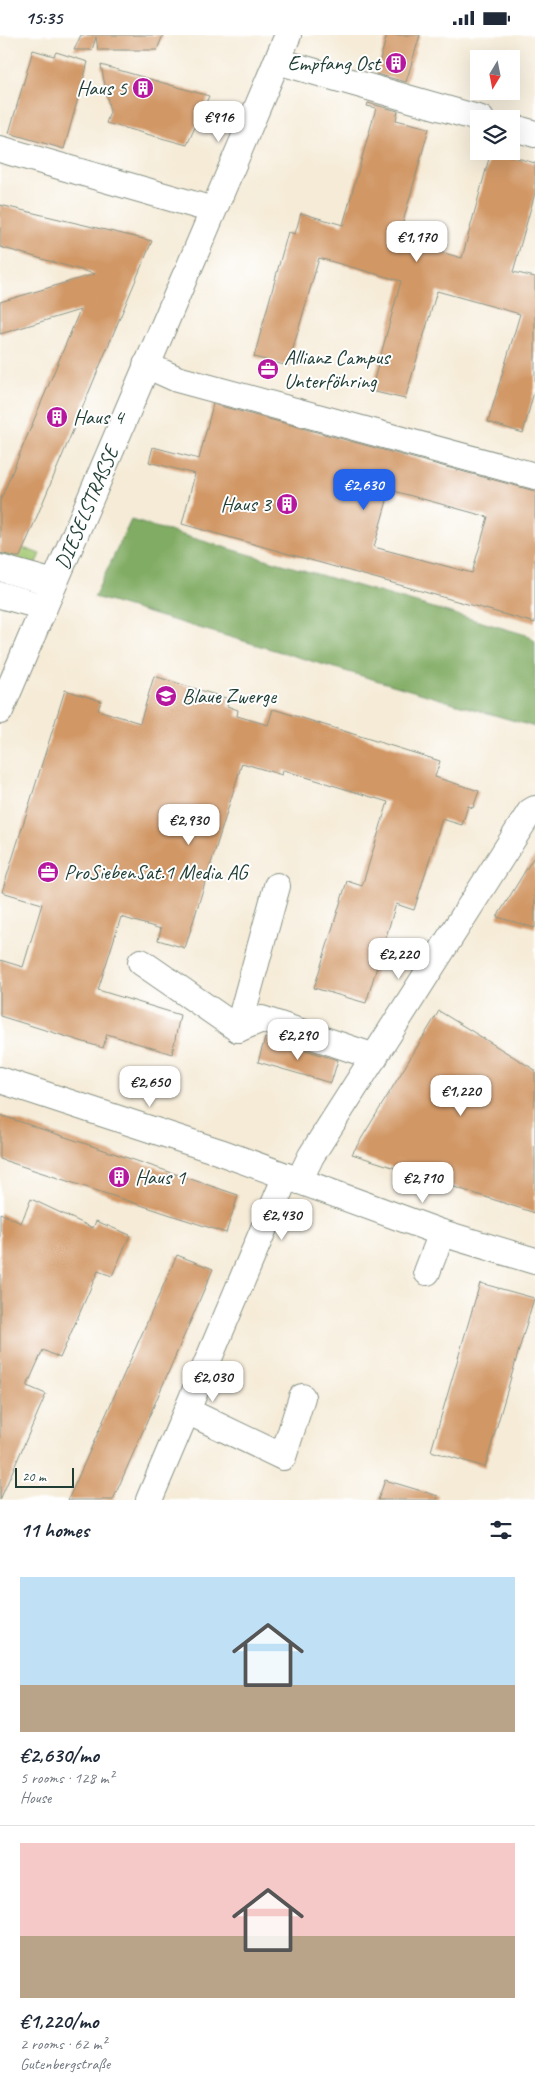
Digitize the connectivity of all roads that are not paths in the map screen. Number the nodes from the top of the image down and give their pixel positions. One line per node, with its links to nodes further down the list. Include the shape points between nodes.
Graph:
1 (288, 35): 2 (street, DIESELSTRASSE)
2 (277, 61): 3 (street); 7 (street, DIESELSTRASSE)
3 (470, 116)
4 (520, 130): 5 (street)
5 (535, 134)
6 (0, 149): 7 (street)
7 (213, 210): 8 (street, DIESELSTRASSE)
8 (146, 365): 9 (street, via 177,379); 11 (street, DIESELSTRASSE)
9 (535, 476)
10 (0, 568): 11 (street)
11 (54, 583): 13 (street, DIESELSTRASSE)
12 (0, 595): 13 (street)
13 (44, 607): 14 (street, DIESELSTRASSE)
14 (0, 711)
15 (535, 809): 19 (street, via 530,812)
16 (277, 887): 18 (street)
17 (141, 962): 18 (street)
18 (238, 1029): 19 (street, via 262,1019)
19 (374, 1057): 21 (street)
20 (0, 1080): 21 (street)
21 (293, 1179): 22 (street); 26 (street)
22 (442, 1233): 23 (street); 24 (street)
23 (535, 1261)
24 (427, 1272)
25 (302, 1397): 26 (street, via 283,1457)
26 (187, 1411): 27 (street)
27 (150, 1500)

